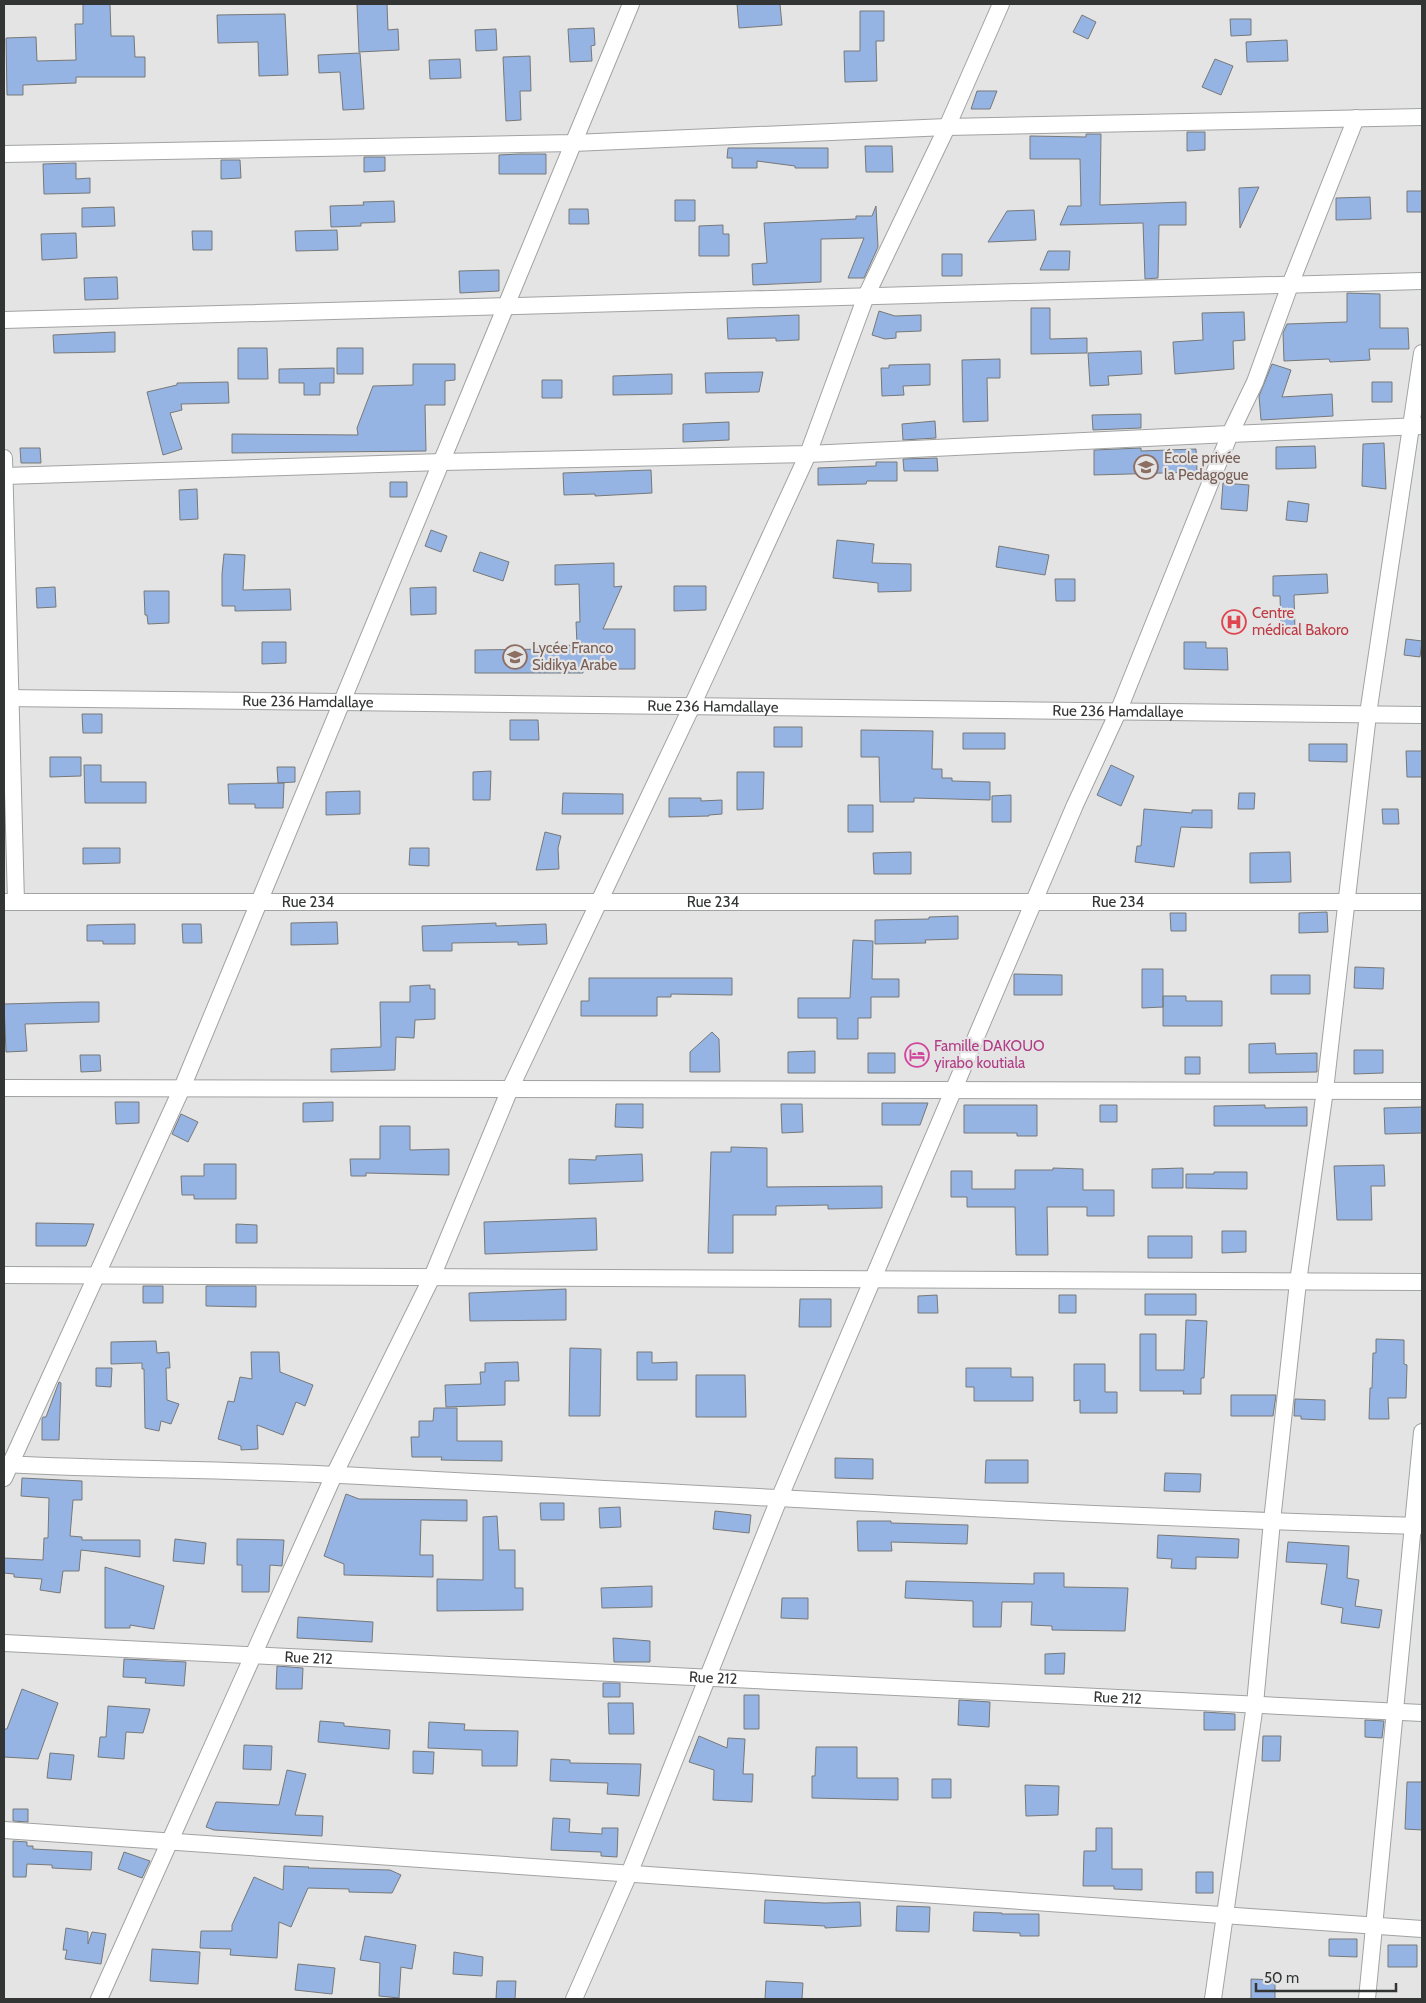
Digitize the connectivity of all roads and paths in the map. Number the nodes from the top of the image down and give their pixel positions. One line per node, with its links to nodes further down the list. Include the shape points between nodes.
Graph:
1 (631, 4): 6 (street)
2 (1001, 4): 5 (street)
3 (1422, 117): 4 (street)
4 (1356, 118): 5 (street); 9 (street)
5 (947, 127): 6 (street); 10 (street)
6 (573, 143): 7 (street); 11 (street)
7 (4, 154)
8 (1422, 281): 9 (street)
9 (1290, 285): 10 (street); 15 (street, via 1255,382)
10 (866, 296): 11 (street); 16 (street)
11 (505, 306): 12 (street); 18 (street)
12 (4, 320)
13 (1422, 353): 14 (street)
14 (1417, 426): 15 (street); 24 (street)
15 (1230, 434): 16 (street); 23 (street)
16 (808, 454): 18 (street); 22 (street)
17 (4, 458): 19 (street)
18 (442, 462): 19 (street); 21 (street)
19 (4, 476): 20 (street)
20 (7, 698): 21 (street, Rue 236 Hamdallaye); 26 (street)
21 (342, 702): 22 (street, Rue 236 Hamdallaye); 27 (street)
22 (692, 706): 23 (street, Rue 236 Hamdallaye); 28 (street)
23 (1118, 712): 24 (street, Rue 236 Hamdallaye); 29 (street)
24 (1368, 714): 25 (street, Rue 236 Hamdallaye); 30 (street)
25 (1422, 715)
26 (10, 902): 27 (street, Rue 234)
27 (260, 902): 28 (street, Rue 234); 33 (street)
28 (600, 902): 29 (street, Rue 234); 34 (street)
29 (1034, 902): 30 (street, Rue 234); 35 (street)
30 (1347, 902): 31 (street, Rue 234); 36 (street)
31 (1422, 902)
32 (4, 1088): 33 (street)
33 (182, 1088): 34 (street); 39 (street)
34 (510, 1089): 35 (street); 40 (street)
35 (954, 1090): 36 (street); 41 (street)
36 (1325, 1090): 37 (street); 42 (street)
37 (1422, 1090)
38 (4, 1275): 39 (street)
39 (96, 1275): 40 (street); 45 (street)
40 (432, 1278): 41 (street); 46 (street)
41 (874, 1279): 42 (street); 47 (street)
42 (1298, 1282): 43 (street); 48 (street)
43 (1422, 1282)
44 (1422, 1432): 49 (street)
45 (6, 1469): 46 (street)
46 (334, 1474): 47 (street); 51 (street)
47 (779, 1499): 48 (street); 52 (street)
48 (1272, 1522): 49 (street); 53 (street)
49 (1418, 1526): 54 (street)
50 (4, 1643): 51 (street, Rue 212)
51 (254, 1656): 52 (street, Rue 212); 57 (street)
52 (707, 1677): 53 (street, Rue 212); 58 (street)
53 (1255, 1704): 54 (street, Rue 212); 59 (street)
54 (1396, 1710): 55 (street, Rue 212); 60 (street)
55 (1422, 1712)
56 (4, 1830): 57 (street)
57 (169, 1842): 58 (street); 62 (street)
58 (629, 1874): 59 (street); 63 (street)
59 (1224, 1914): 60 (street); 64 (street)
60 (1374, 1926): 61 (street); 65 (street)
61 (1422, 1929)
62 (99, 1999)
63 (574, 1999)
64 (1213, 1999)
65 (1367, 1999)

